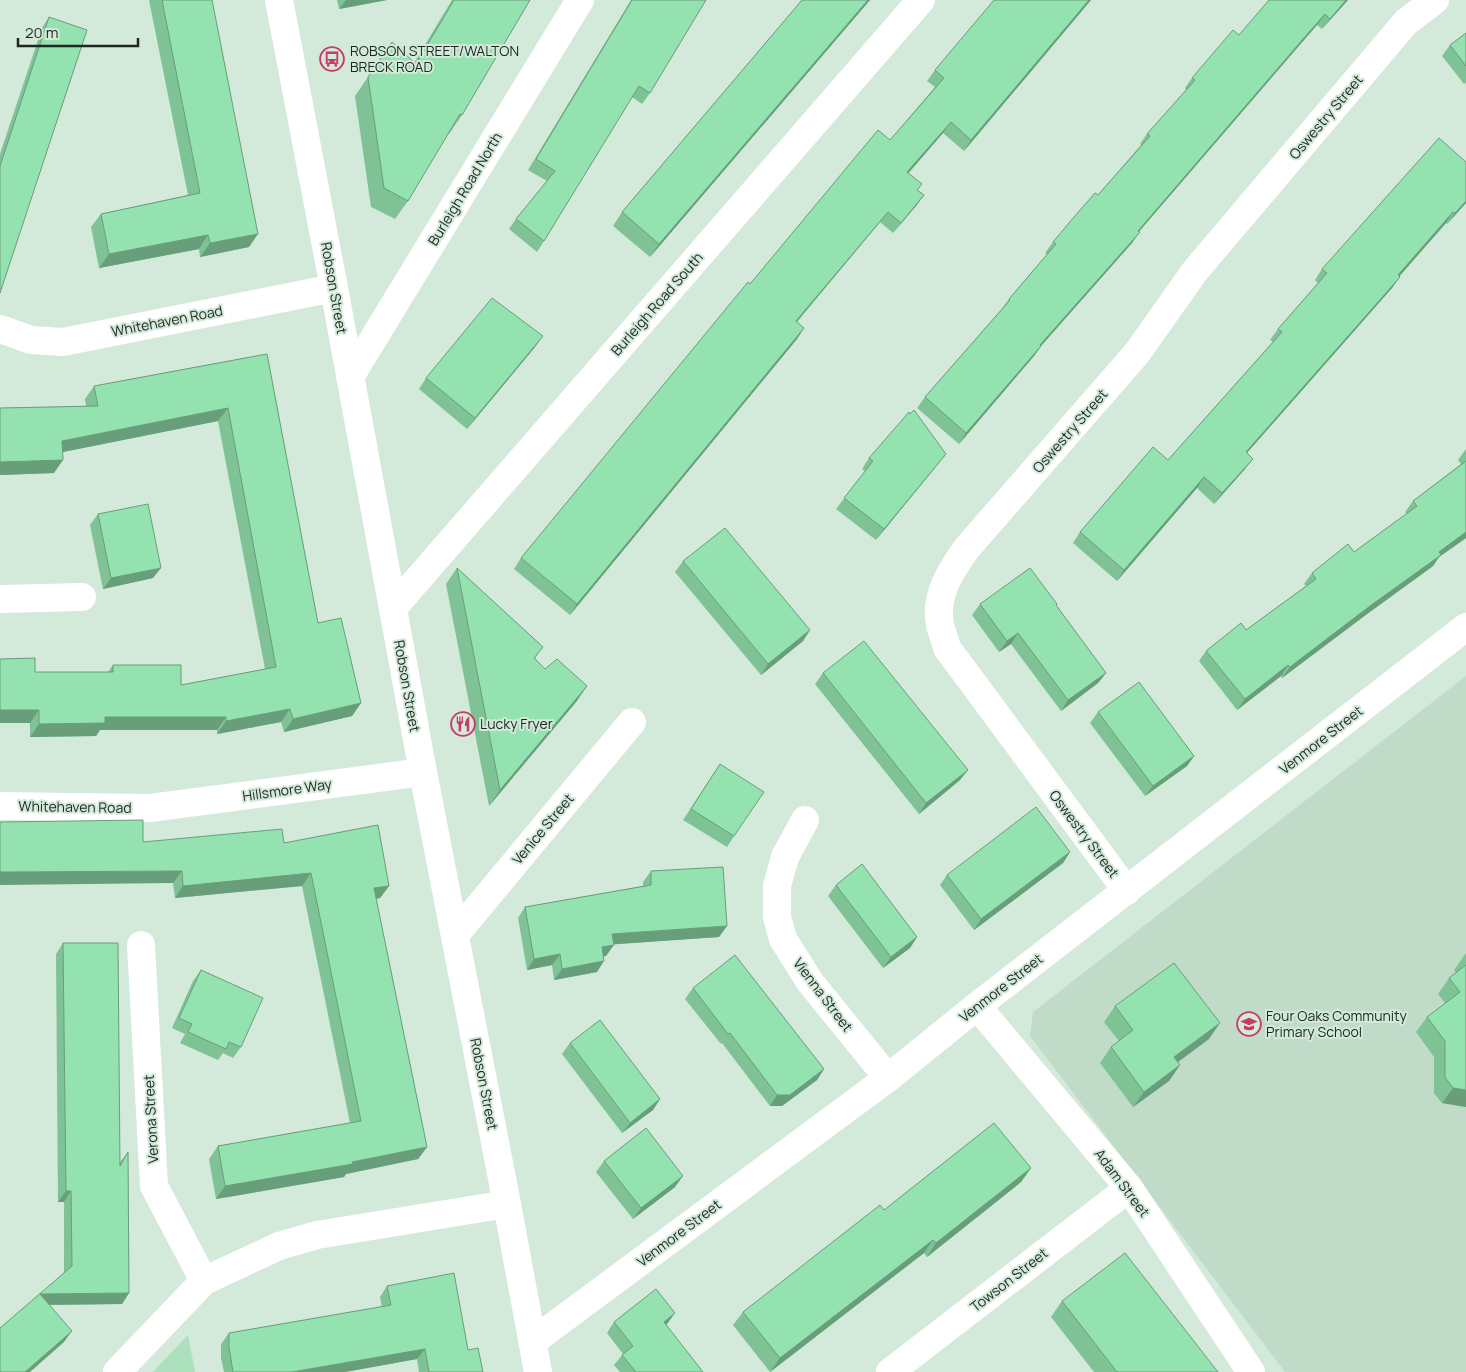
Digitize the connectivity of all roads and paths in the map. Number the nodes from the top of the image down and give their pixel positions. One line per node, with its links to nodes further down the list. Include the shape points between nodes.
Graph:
1 (279, 0): 5 (street, Robson Street)
2 (580, 0): 7 (street, Burleigh Road North)
3 (921, 0): 10 (street, Burleigh Road South)
4 (1435, 0): 17 (street, Oswestry Street, via 1406,22 1195,271 1137,353 967,548 944,586 940,623 947,648)
5 (334, 288): 6 (street, Whitehaven Road, via 63,342 31,340); 7 (street, Robson Street)
6 (0, 329)
7 (350, 377): 10 (street, Robson Street)
8 (82, 597): 9 (street)
9 (0, 599)
10 (393, 608): 13 (street, Robson Street)
11 (1466, 627): 17 (street, Venmore Street)
12 (632, 722): 18 (street, Venice Street)
13 (423, 772): 15 (street, Hillsmore Way); 18 (street, Robson Street)
14 (0, 806): 15 (street, Whitehaven Road)
15 (150, 808)
16 (805, 820): 21 (street, Vienna Street, via 785,857 776,886 776,918 783,939 810,982)
17 (1127, 891): 20 (street, Venmore Street)
18 (455, 935): 23 (street, Robson Street)
19 (141, 945): 24 (street, Verona Street, via 154,1186)
20 (977, 1006): 21 (street, Venmore Street); 22 (street, Adam Street)
21 (888, 1078): 25 (street, Venmore Street)
22 (1129, 1188): 28 (street, Towson Street); 29 (street, Adam Street)
23 (507, 1204): 24 (street, via 317,1235 278,1246); 25 (street, Robson Street)
24 (204, 1280): 26 (street)
25 (532, 1342): 27 (street, Robson Street)
26 (117, 1372)
27 (538, 1372)
28 (890, 1372)
29 (1251, 1372)

